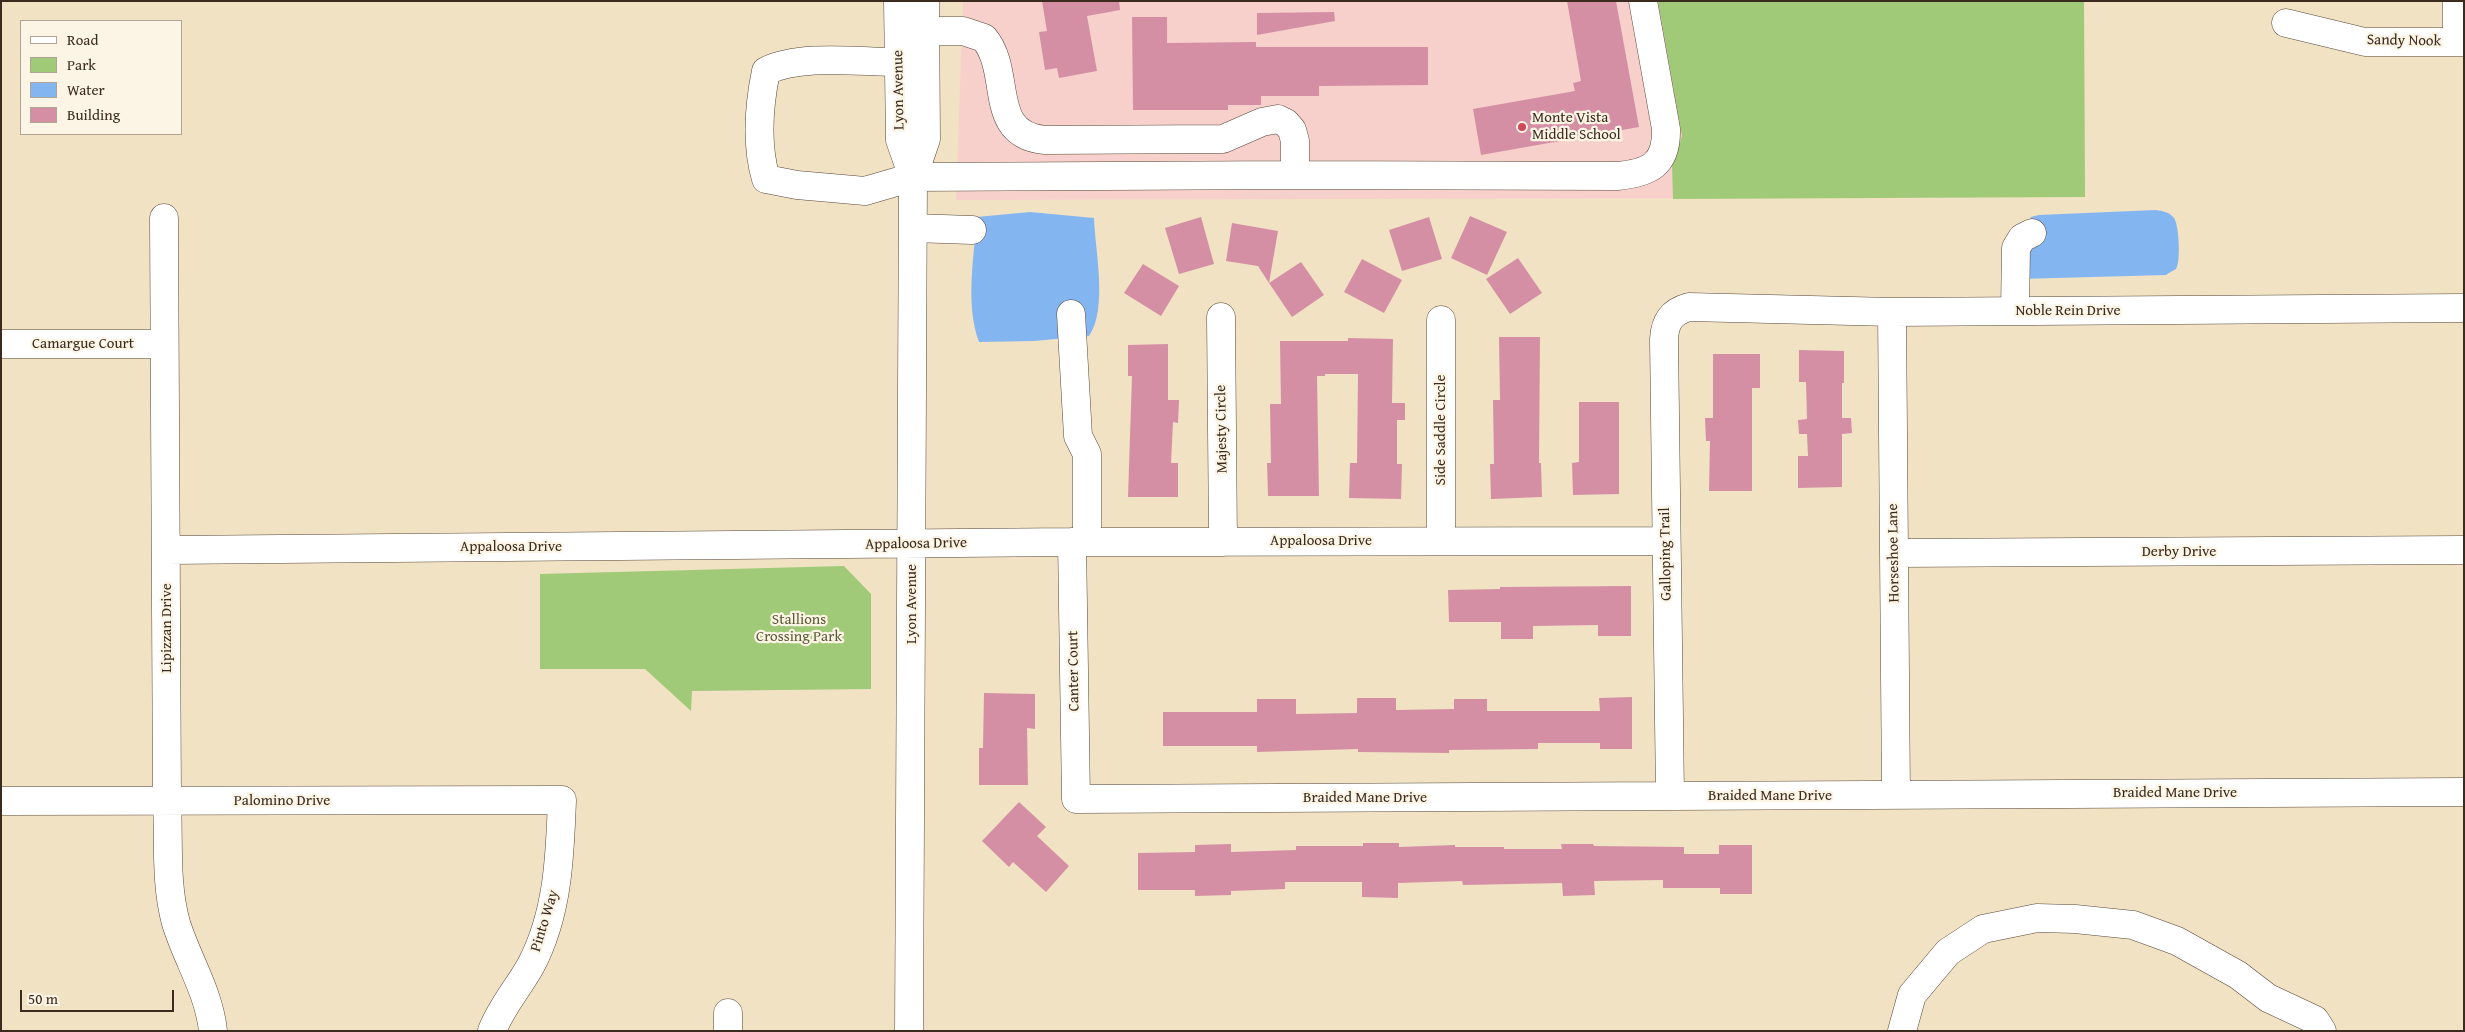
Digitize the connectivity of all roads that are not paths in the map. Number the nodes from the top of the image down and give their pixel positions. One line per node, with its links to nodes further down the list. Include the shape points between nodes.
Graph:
1 (898, 1): 8 (street, Lyon Avenue)
2 (925, 1): 6 (street, Lyon Avenue)
3 (1643, 1): 9 (street, via 1667,144 1664,155 1653,167 1636,174 1617,176)
4 (2457, 1): 7 (street)
5 (2286, 23): 7 (street, Sandy Nook, via 2365,42)
6 (925, 31): 9 (street, via 963,32 984,38 995,55 1008,118 1015,129 1027,138 1223,139 1262,122 1278,120 1286,123 1294,135); 10 (street, Lyon Avenue, via 926,139)
7 (2461, 42)
8 (898, 62): 10 (street, Lyon Avenue, via 900,140); 10 (street, via 811,62 778,65 766,70 761,96 760,161 766,179 797,185 865,191)
9 (1295, 175): 10 (street)
10 (913, 177): 12 (street, Lyon Avenue)
11 (164, 218): 23 (street, Lipizzan Drive)
12 (913, 228): 13 (street); 28 (street, Lyon Avenue)
13 (972, 230)
14 (2032, 233): 16 (street, via 2022,238 2016,248)
15 (2464, 308): 16 (street, Noble Rein Drive)
16 (2015, 311): 17 (street, Noble Rein Drive)
17 (1892, 312): 19 (street, Noble Rein Drive, via 1689,307); 31 (street, Horseshoe Lane)
18 (1071, 314): 26 (street, Canter Court, via 1078,436 1088,454)
19 (1674, 314): 25 (street, Galloping Trail, via 1665,325 1664,339)
20 (1221, 317): 27 (street, Majesty Circle)
21 (1441, 320): 24 (street, Side Saddle Circle)
22 (1, 344): 23 (street, Camargue Court)
23 (164, 344): 29 (street, Lipizzan Drive)
24 (1441, 541): 25 (street, Appaloosa Drive); 27 (street, Appaloosa Drive)
25 (1666, 541): 34 (street, Galloping Trail)
26 (1080, 542): 27 (street, Appaloosa Drive); 28 (street, Appaloosa Drive); 36 (street, Canter Court)
27 (1223, 542)
28 (912, 544): 29 (street, Appaloosa Drive); 41 (street, Lyon Avenue)
29 (167, 550): 38 (street, Lipizzan Drive)
30 (2464, 550): 31 (street, Derby Drive)
31 (1894, 553): 33 (street, Horseshoe Lane)
32 (2464, 792): 33 (street, Braided Mane Drive)
33 (1896, 795): 34 (street, Braided Mane Drive)
34 (1670, 796): 36 (street, Braided Mane Drive)
35 (562, 800): 38 (street, Palomino Drive); 40 (street, Pinto Way, via 560,861 543,939)
36 (1076, 800)
37 (1, 801): 38 (street, Palomino Drive)
38 (168, 801): 39 (street, Lipizzan Drive, via 171,890 176,922 205,995)
39 (213, 1031)
40 (492, 1031)
41 (909, 1031)
42 (1902, 1031): 43 (street, via 1912,995 1948,952 1983,929 2037,918 2133,925 2177,941 2238,975 2268,998 2315,1020)
43 (2322, 1031)

